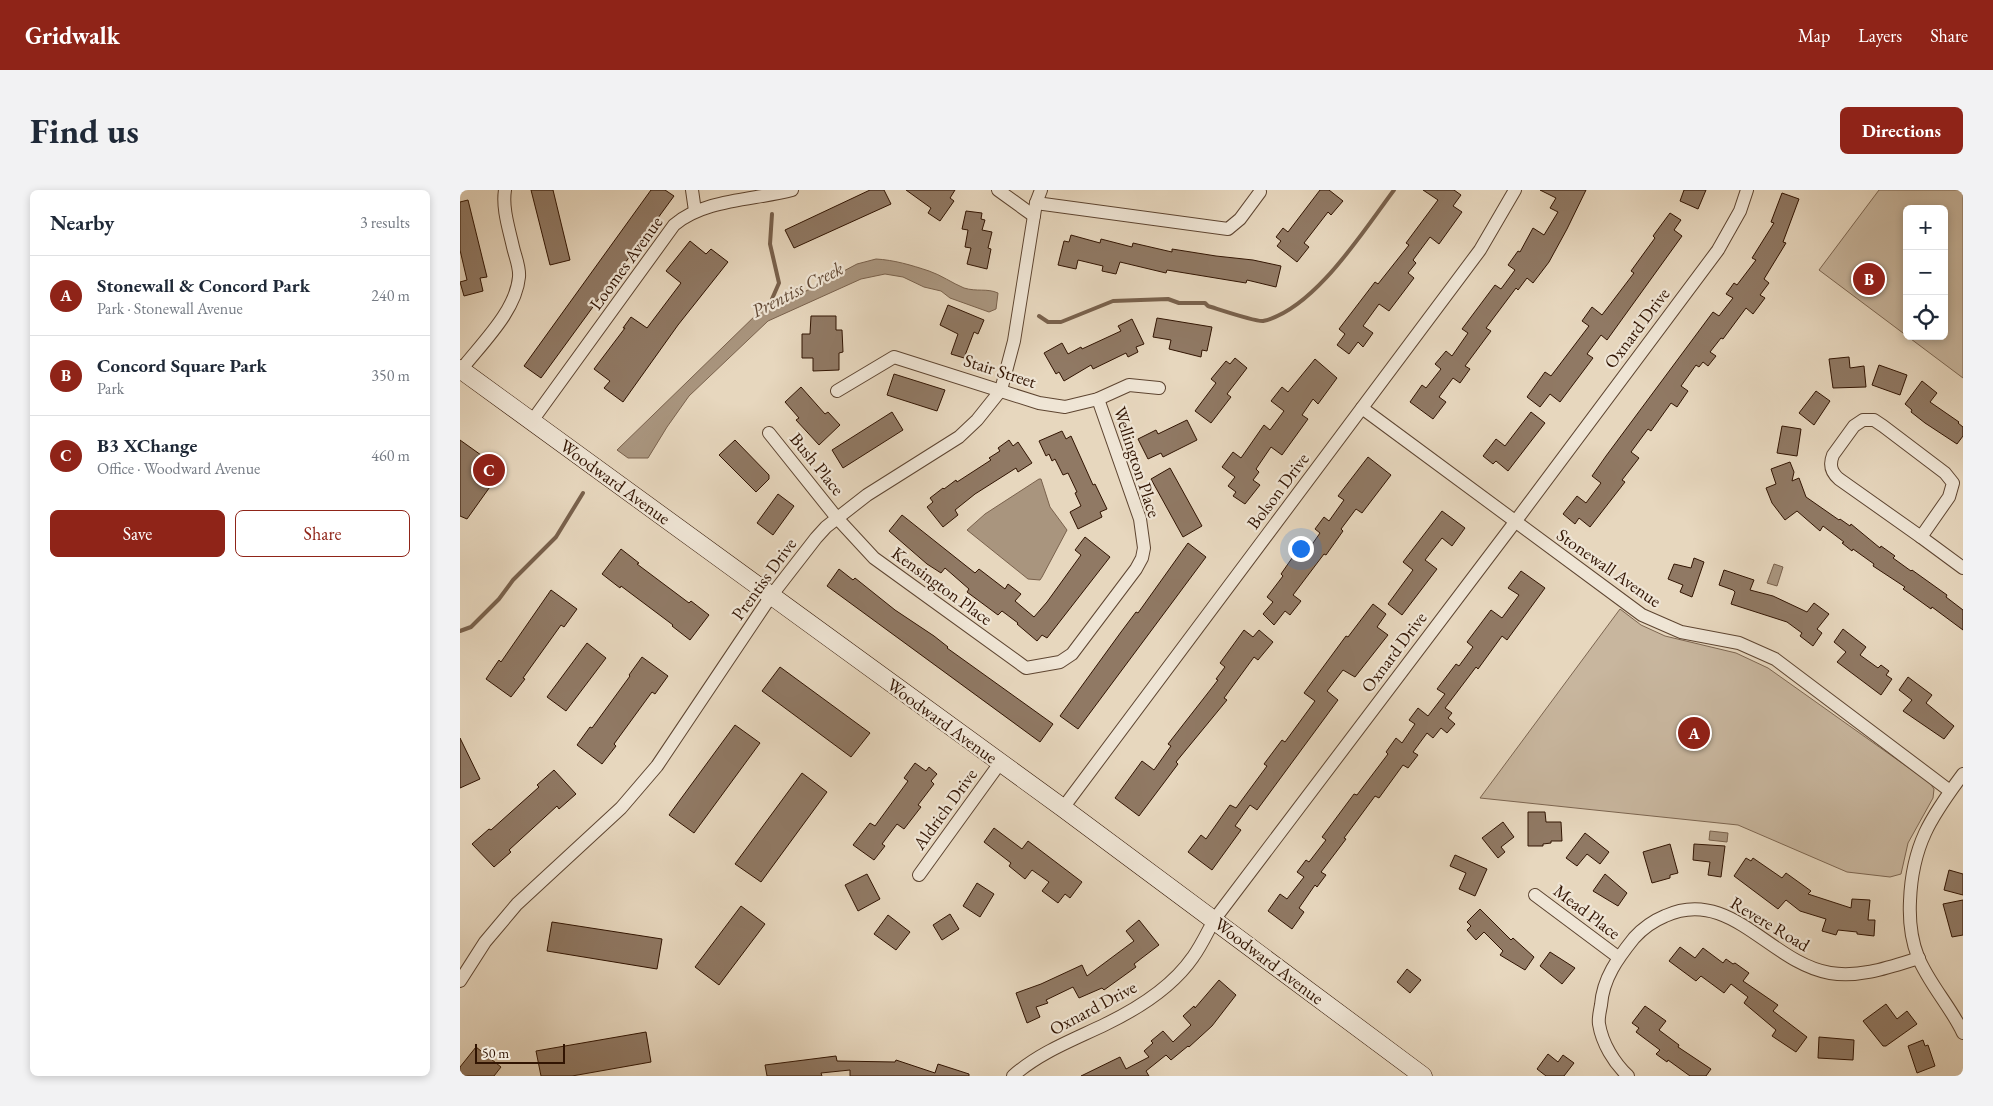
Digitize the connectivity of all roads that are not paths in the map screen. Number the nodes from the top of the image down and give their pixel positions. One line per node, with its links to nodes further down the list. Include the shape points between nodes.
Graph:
1 (505, 190): 12 (street, via 519,274 516,293 508,310)
2 (692, 190): 10 (street)
3 (792, 190): 10 (street, Loomes Avenue)
4 (998, 190): 11 (street)
5 (1041, 190): 9 (street, Prentiss Drive)
6 (1515, 190): 17 (street, Bolson Drive, via 1480,250)
7 (1747, 190): 21 (street, Oxnard Drive, via 1740,211 1718,250)
8 (1260, 192): 9 (street, via 1240,219 1228,229)
9 (1036, 203): 11 (street, Prentiss Drive)
10 (694, 211): 18 (street, Loomes Avenue, via 674,225)
11 (1034, 216): 14 (street, Prentiss Drive, via 1014,340)
12 (460, 369): 18 (main road, Woodward Avenue)
13 (1159, 388): 16 (street, Stair Street, via 1129,385)
14 (1001, 390): 15 (street, Stair Street, via 894,356); 16 (street, Stair Street, via 1039,403 1065,407); 20 (street, Prentiss Drive, via 959,437 867,495)
15 (837, 391)
16 (1098, 399): 25 (street, Wellington Place, via 1140,519 1144,548 1142,558 1072,654 1060,662)
17 (1362, 408): 21 (street, Stonewall Avenue); 29 (street, Bolson Drive)
18 (532, 422): 24 (main road, Woodward Avenue)
19 (769, 433): 20 (street, Bush Place)
20 (837, 518): 24 (street, Prentiss Drive, via 816,538); 25 (street, Kensington Place, via 874,558 1026,668)
21 (1515, 522): 28 (street, Stonewall Avenue, via 1653,621 1681,632 1738,644 1774,659); 32 (street, Oxnard Drive)
22 (1920, 537): 22 (street, via 1949,497 1953,484 1945,473 1883,426 1874,420 1863,420 1854,426 1832,455 1832,470 1839,479); 23 (street)
23 (1963, 568)
24 (772, 596): 26 (main road, Woodward Avenue); 35 (street, Prentiss Drive, via 658,766 621,808 517,904 485,942)
25 (1036, 666)
26 (1000, 764): 29 (main road, Woodward Avenue); 30 (street, Aldrich Drive)
27 (1963, 774): 28 (street)
28 (1950, 791): 34 (street, via 1927,827 1914,863 1909,926)
29 (1063, 808): 32 (main road, Woodward Avenue)
30 (919, 875)
31 (1535, 895): 33 (street, Mead Place)
32 (1214, 920): 37 (main road, Woodward Avenue); 38 (street, Oxnard Drive, via 1193,958 1147,1000 1041,1055)
33 (1618, 957): 34 (street, Revere Road, via 1652,922 1672,912 1705,910 1738,921 1791,958 1830,973 1878,971); 40 (street, Revere Road, via 1603,990 1599,1023 1611,1055)
34 (1919, 958): 36 (street)
35 (460, 980)
36 (1963, 1033)
37 (1405, 1071): 39 (main road, Woodward Avenue)
38 (1013, 1076)
39 (1423, 1076)
40 (1628, 1076)

